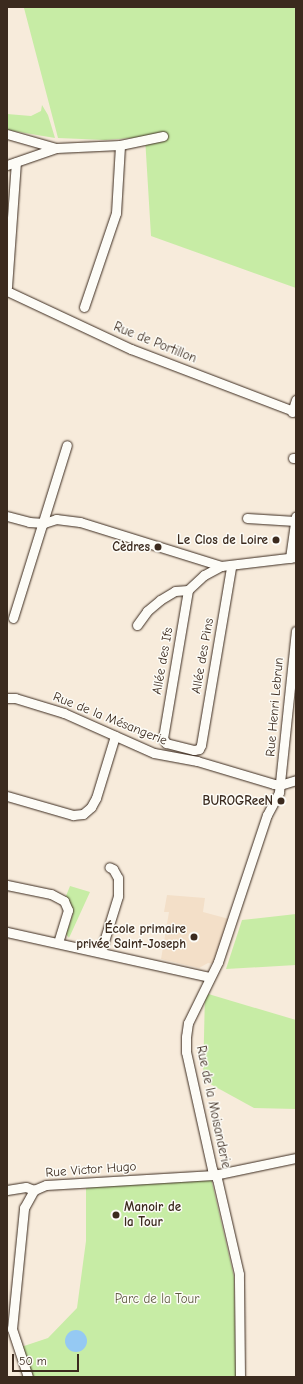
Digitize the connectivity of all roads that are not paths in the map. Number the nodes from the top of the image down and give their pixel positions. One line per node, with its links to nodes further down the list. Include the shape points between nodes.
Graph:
1 (7, 134): 4 (street)
2 (163, 136): 3 (street)
3 (120, 145): 4 (street); 8 (street, via 118,208)
4 (56, 148): 5 (street)
5 (11, 163): 6 (street)
6 (7, 287)
7 (7, 291): 10 (street, Rue de Portillon, via 131,349)
8 (84, 307)
9 (296, 400): 10 (street)
10 (294, 412)
11 (67, 445): 15 (street)
12 (7, 516): 15 (street)
13 (247, 518): 14 (street)
14 (296, 518): 16 (street)
15 (44, 523): 17 (street, via 56,519 80,522); 20 (street)
16 (293, 557): 18 (street)
17 (221, 566): 18 (street); 19 (street, via 204,575)
18 (232, 566): 25 (street, Allée des Pins)
19 (188, 590): 21 (street, via 175,591 160,600 147,611); 25 (street, Allée des Ifs, via 163,738 166,744)
20 (13, 618)
21 (137, 625)
22 (296, 631): 27 (street, Rue Henri Lebrun)
23 (7, 698): 24 (street, Rue de la Mésangerie, via 15,698 64,713)
24 (115, 736): 27 (street, Rue de la Mésangerie, via 154,753 197,761); 28 (street, via 96,798 83,814 73,815)
25 (199, 749)
26 (296, 780): 27 (street)
27 (280, 785): 34 (street, Rue de la Moisanderie, via 267,815 218,962)
28 (7, 796)
29 (109, 867): 33 (street, via 118,878 118,896)
30 (7, 885): 32 (street, via 52,894 64,901 68,910)
31 (7, 932): 32 (street)
32 (58, 942): 33 (street)
33 (101, 951): 34 (street)
34 (210, 977): 36 (street, Rue de la Moisanderie, via 188,1023 186,1052)
35 (296, 1158): 36 (street, Rue Victor Hugo)
36 (214, 1174): 38 (street, Rue Victor Hugo, via 46,1185); 41 (street, Rue de la Moisanderie, via 239,1274)
37 (7, 1190): 38 (street, via 26,1187)
38 (34, 1190): 39 (street, Rue Victor Hugo, via 24,1208)
39 (9, 1329): 40 (street)
40 (28, 1377)
41 (240, 1377)

